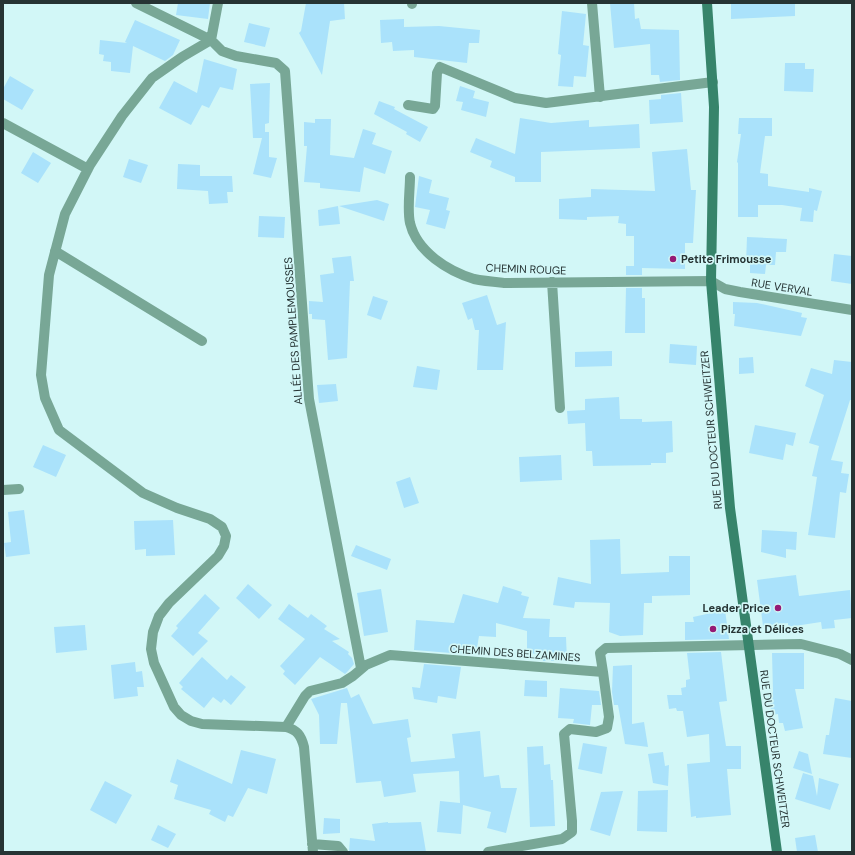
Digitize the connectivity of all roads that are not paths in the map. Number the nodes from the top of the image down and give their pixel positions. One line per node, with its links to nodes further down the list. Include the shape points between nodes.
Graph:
1 (136, 3): 5 (street, ALLÉE DES PAMPLEMOUSSES)
2 (218, 3): 5 (street)
3 (592, 3): 7 (street)
4 (707, 3): 6 (main road, RUE DU DOCTEUR SCHWEITZER)
5 (211, 40): 10 (street, via 152,78 122,116); 22 (street, ALLÉE DES PAMPLEMOUSSES, via 215,46 229,53 276,63 286,75 309,399)
6 (713, 82): 7 (street); 13 (main road, RUE DU DOCTEUR SCHWEITZER)
7 (600, 97): 8 (street, via 546,103 515,98 440,67 437,72 433,109)
8 (408, 105)
9 (3, 123): 10 (street)
10 (88, 169): 12 (street, via 65,214)
11 (410, 177): 14 (street, CHEMIN ROUGE, via 410,222 414,234 435,258 451,270 476,279 505,283)
12 (55, 251): 16 (street); 24 (street, via 49,275 41,375 45,398 59,430 143,492 176,508 210,519 222,527 226,536 218,556 169,602 159,616 153,632 151,649 154,663 174,707 191,721 202,724)
13 (711, 281): 14 (street, CHEMIN ROUGE); 15 (street, RUE VERVAL, via 740,292); 20 (main road, RUE DU DOCTEUR SCHWEITZER, via 730,508)
14 (552, 282): 17 (street)
15 (852, 310)
16 (202, 341)
17 (560, 408)
18 (19, 489): 19 (street)
19 (3, 490)
20 (749, 647): 21 (street, via 801,644 834,652); 23 (street, via 606,648 600,653); 28 (main road, RUE DU DOCTEUR SCHWEITZER)
21 (852, 660)
22 (361, 668): 23 (street, CHEMIN DES BELZAMINES, via 390,655); 24 (street, CHEMIN DES BELZAMINES, via 342,683 310,691)
23 (603, 672): 27 (street, via 609,718 607,728 596,732 570,729 564,734 572,832 562,839)
24 (286, 727): 25 (street, via 296,730 302,738 304,747)
25 (312, 848): 26 (street, via 338,846)
26 (343, 852)
27 (488, 852)
28 (777, 852)

